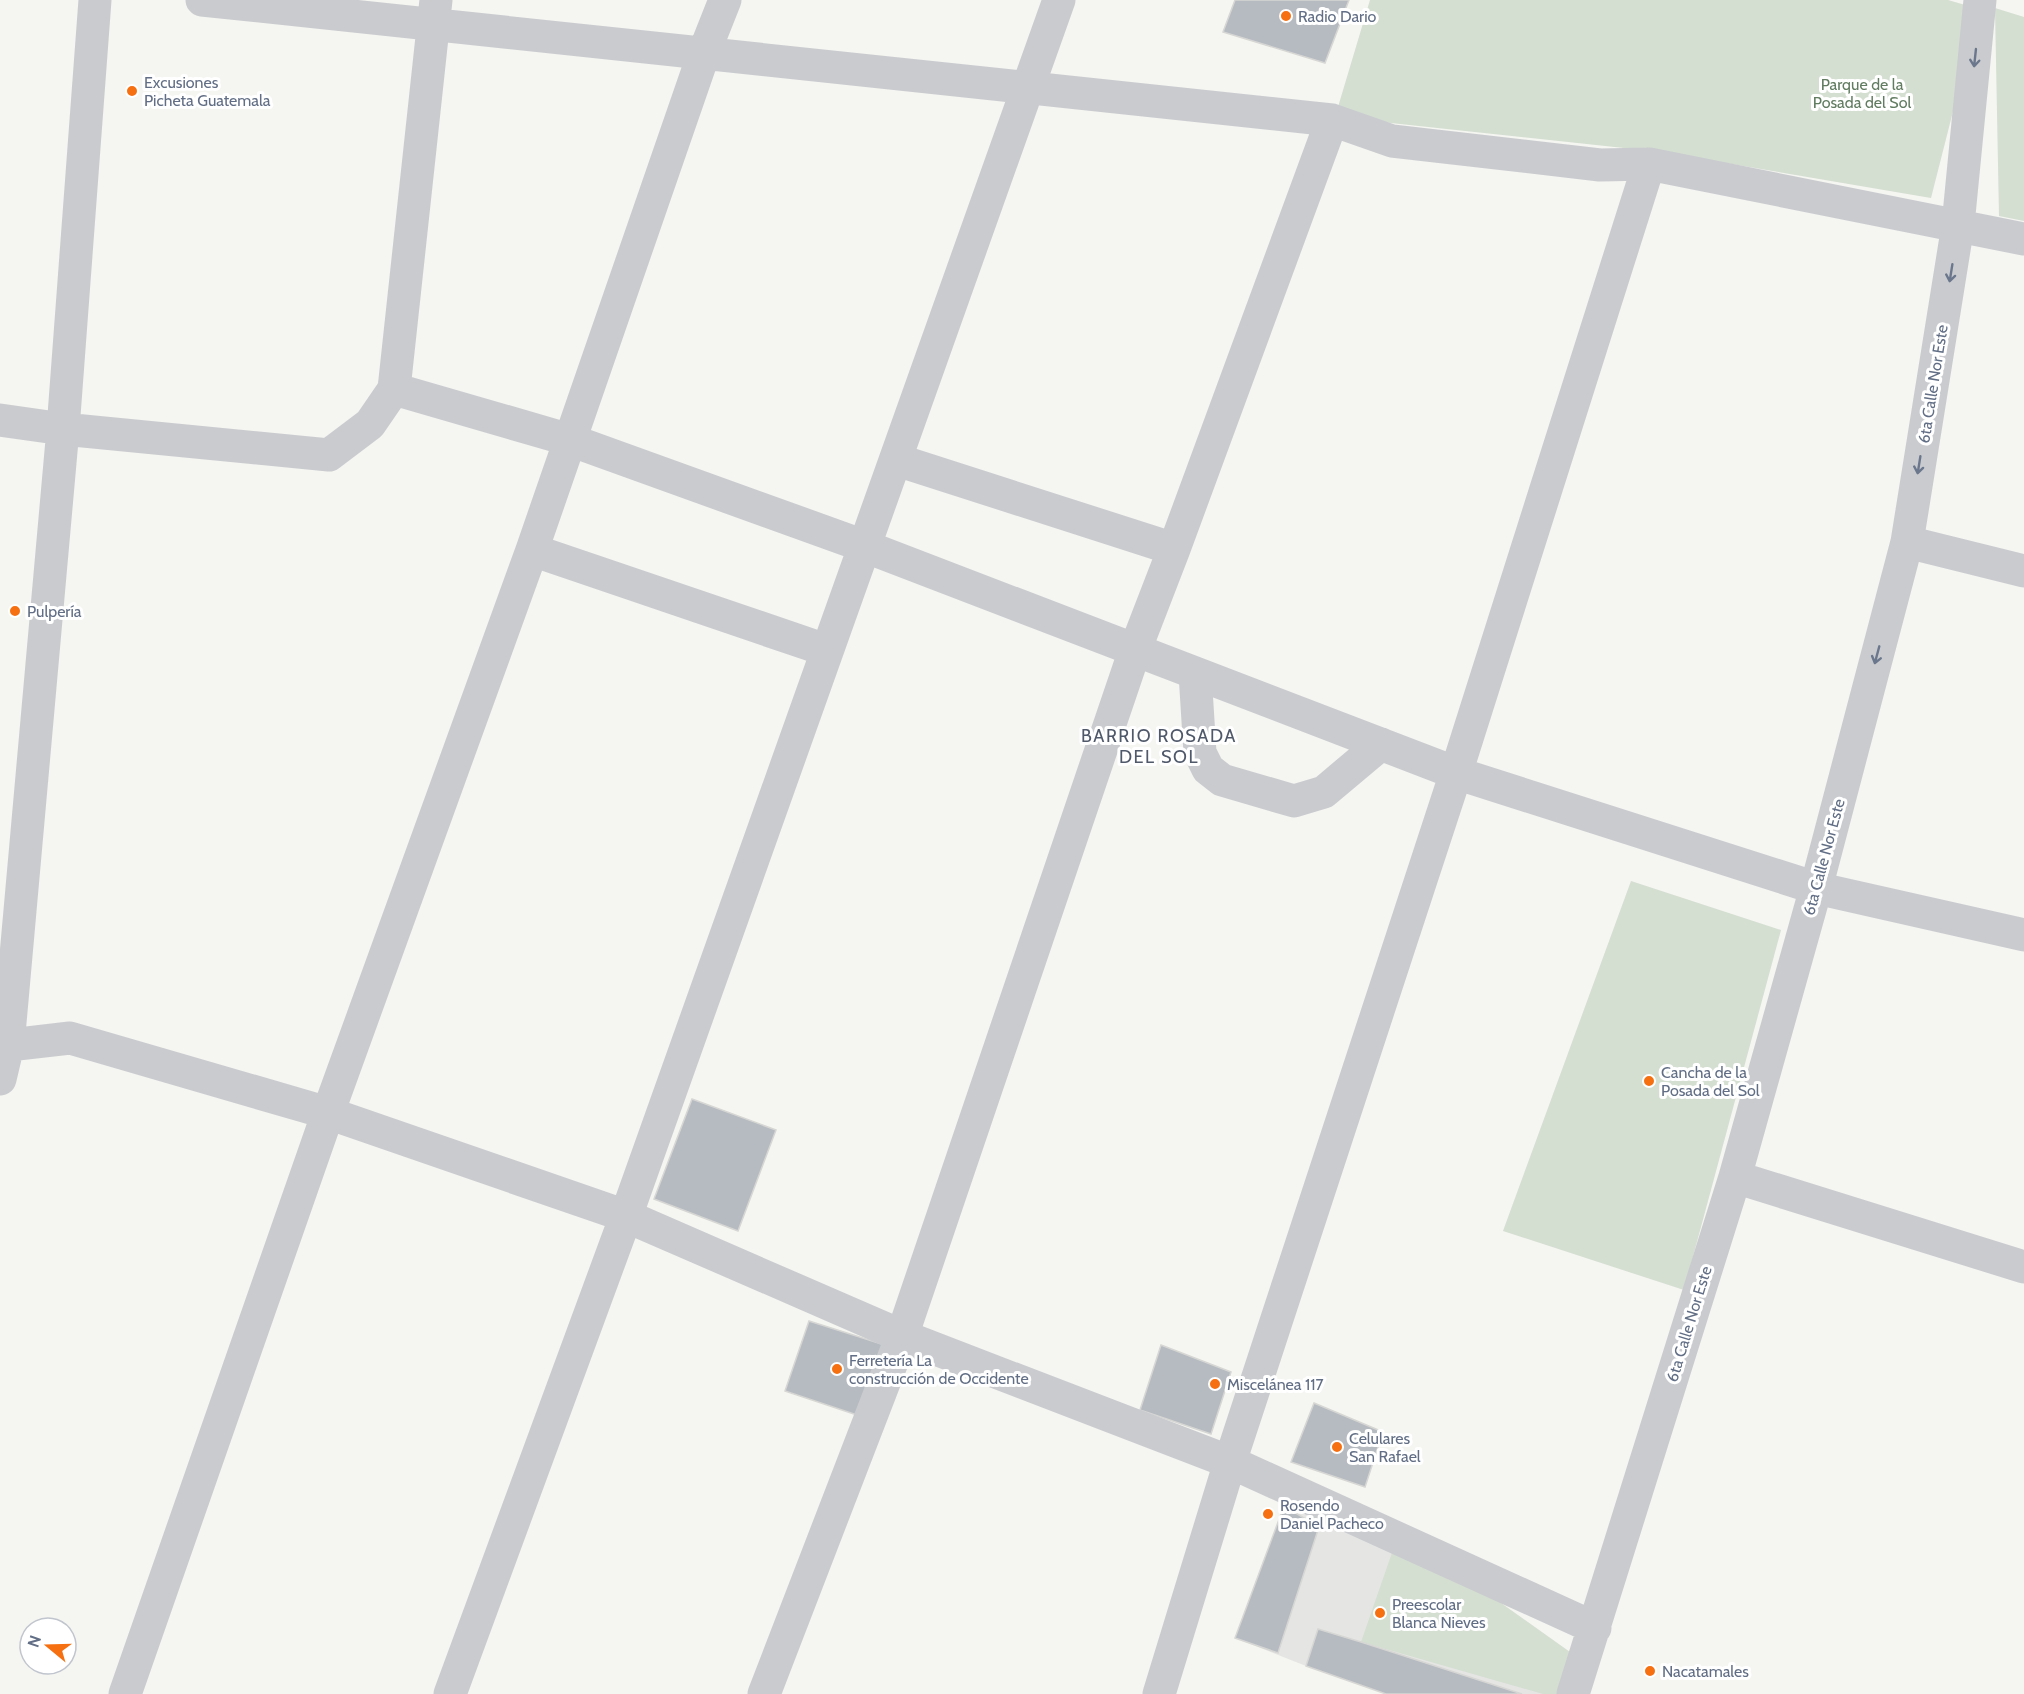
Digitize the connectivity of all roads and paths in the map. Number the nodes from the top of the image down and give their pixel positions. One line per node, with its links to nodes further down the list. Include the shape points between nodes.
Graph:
1 (95, 0): 15 (street)
2 (202, 0): 6 (street)
3 (725, 0): 7 (street)
4 (1059, 0): 8 (street)
5 (1980, 0): 11 (street, 6ta Calle Nor Este, one-way to 11)
6 (434, 12): 7 (street); 13 (street)
7 (704, 53): 8 (street); 16 (street)
8 (1027, 88): 9 (street); 17 (street)
9 (1332, 120): 10 (street, via 1392,141 1600,165); 20 (street)
10 (1649, 164): 11 (street); 27 (street)
11 (1958, 225): 12 (street); 18 (street, 6ta Calle Nor Este, one-way to 18)
12 (2024, 239)
13 (394, 388): 15 (street, via 370,424 329,456); 16 (street)
14 (0, 420): 15 (street)
15 (63, 429): 30 (street)
16 (570, 440): 19 (street); 21 (street)
17 (897, 459): 19 (street); 20 (street)
18 (1907, 542): 22 (street); 28 (street, 6ta Calle Nor Este, one-way to 28)
19 (864, 546): 23 (street); 24 (street)
20 (1174, 549): 24 (street)
21 (532, 550): 23 (street); 32 (street)
22 (2024, 571)
23 (826, 650): 34 (street)
24 (1135, 650): 25 (street); 36 (street)
25 (1195, 673): 26 (street); 26 (street, via 1200,753 1209,769 1222,780 1294,801 1324,792)
26 (1381, 744): 27 (street)
27 (1455, 773): 28 (street); 37 (street)
28 (1816, 888): 29 (street); 33 (street, 6ta Calle Nor Este)
29 (2024, 935)
30 (4, 1046): 31 (street); 32 (street, via 70,1038)
31 (0, 1079)
32 (328, 1113): 34 (street); 39 (street)
33 (1735, 1176): 35 (street); 38 (street, 6ta Calle Nor Este)
34 (626, 1216): 36 (street); 40 (street)
35 (2024, 1267)
36 (902, 1336): 37 (street); 41 (street)
37 (1230, 1462): 38 (street); 42 (street)
38 (1594, 1628): 43 (street, 6ta Calle Nor Este)
39 (125, 1694)
40 (450, 1694)
41 (764, 1694)
42 (1159, 1694)
43 (1573, 1694)

